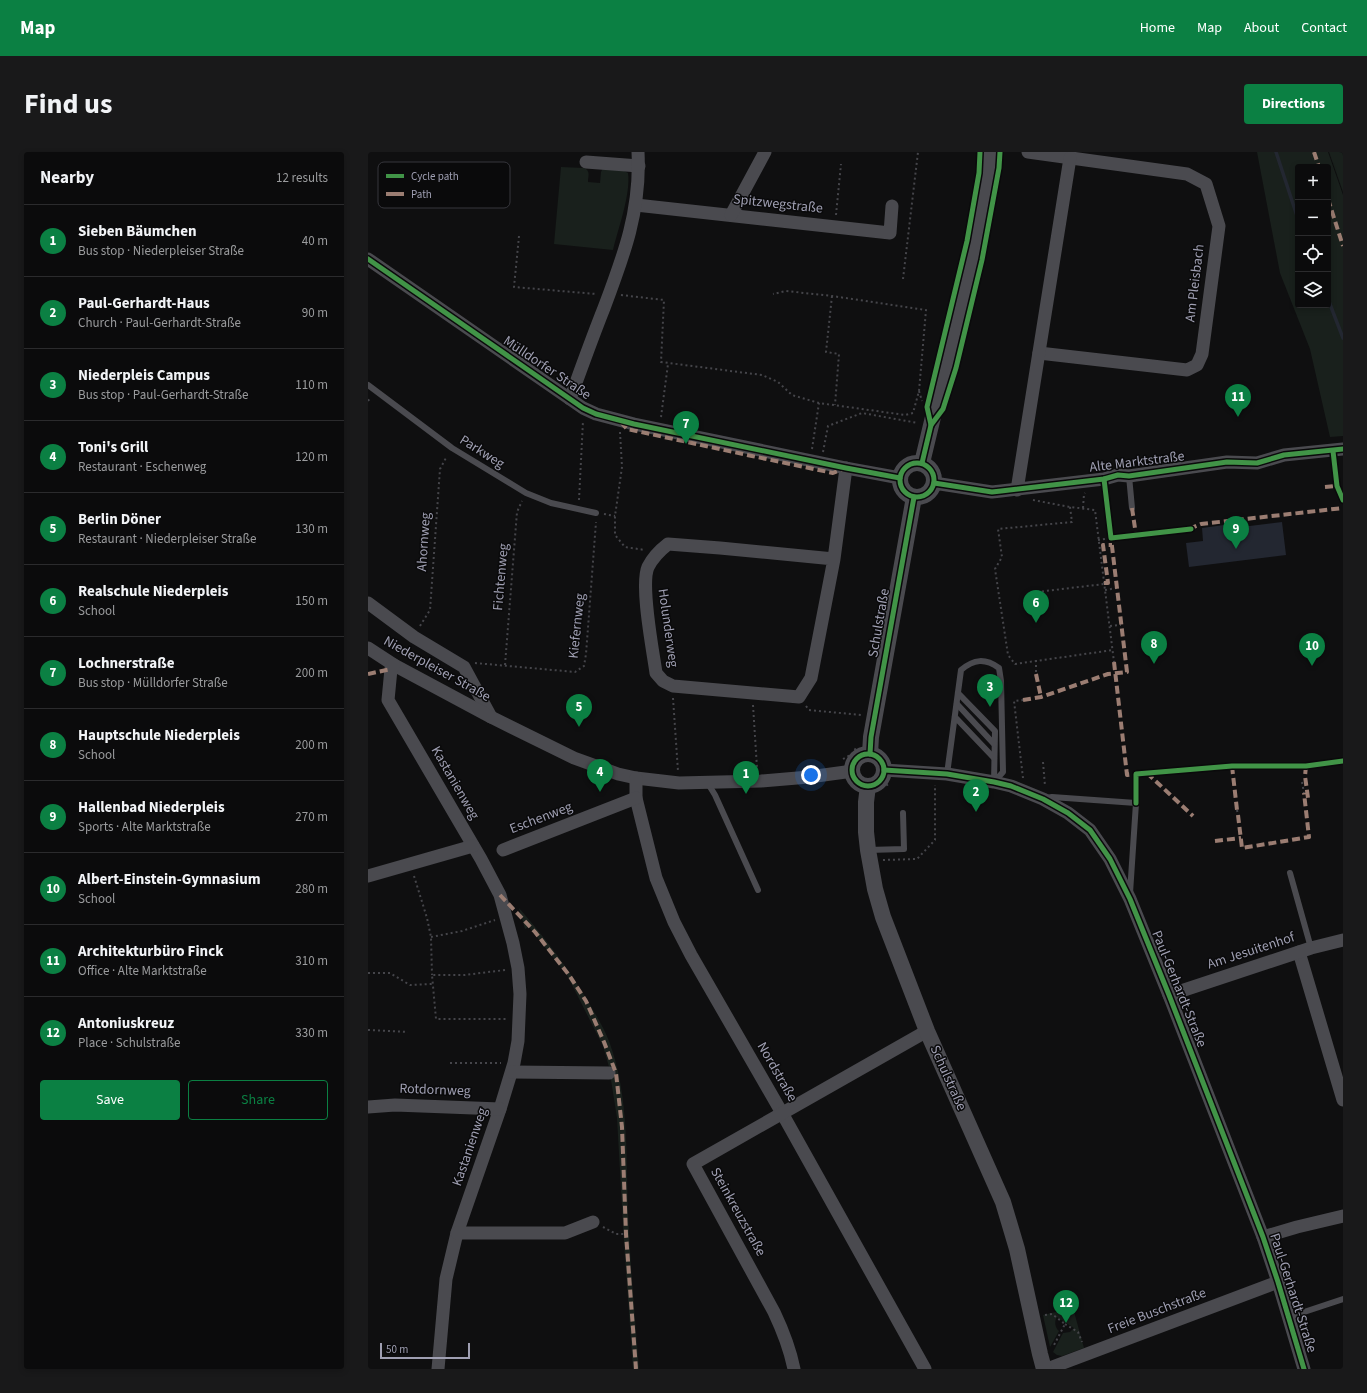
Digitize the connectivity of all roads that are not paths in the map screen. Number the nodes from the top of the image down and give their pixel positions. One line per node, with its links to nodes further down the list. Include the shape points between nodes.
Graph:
1 (638, 152): 7 (street)
2 (764, 152): 10 (street)
3 (989, 152): 16 (street, via 985,191 975,241)
4 (1028, 152): 5 (street, Am Pleisbach)
5 (1070, 158): 12 (street); 12 (street, Am Pleisbach, via 1187,174 1206,184 1218,226 1202,354 1197,365 1187,370)
6 (586, 162): 7 (street)
7 (639, 166): 8 (street)
8 (636, 205): 10 (street, Spitzwegstraße); 14 (street, via 628,239 609,295)
9 (892, 206): 10 (street, Spitzwegstraße, via 890,233)
10 (731, 215)
11 (368, 259): 14 (street, Mülldorfer Straße)
12 (1039, 353): 21 (street)
13 (368, 385): 24 (lane, Parkweg, via 452,448 526,493 551,503)
14 (570, 399): 17 (street, Mülldorfer Straße, via 596,414 659,430)
15 (1343, 449): 18 (street, Alte Marktstraße, via 1284,455 1257,464 1227,462)
16 (922, 463): 19 (street, via 907,466); 20 (street, via 933,473)
17 (846, 468): 19 (street, Mülldorfer Straße); 25 (street)
18 (1129, 476): 21 (street, Alte Marktstraße, via 1118,475); 23 (lane)
19 (900, 478): 22 (street, via 902,488)
20 (934, 483): 21 (street, Alte Marktstraße, via 992,492); 22 (street, via 925,495)
21 (1017, 490)
22 (914, 497): 34 (street, Schulstraße, via 892,613)
23 (1132, 508)
24 (596, 513)
25 (834, 559): 25 (street, Holunderweg, via 668,544 655,555 647,569 646,589 656,673 663,681 673,686 799,697 811,678)
26 (368, 603): 31 (street, Niederpleiser Straße, via 414,637 464,668)
27 (368, 648): 28 (street, Niederpleiser Straße)
28 (394, 665): 31 (street, Niederpleiser Straße); 46 (street, Kastanienweg, via 391,669 388,700)
29 (958, 693): 30 (lane); 33 (lane, via 995,731); 41 (lane, via 961,670 970,663 982,661 999,668 1003,772)
30 (957, 704): 32 (lane); 33 (lane)
31 (490, 717): 39 (street, Niederpleiser Straße, via 574,758)
32 (955, 717): 35 (lane); 38 (lane)
33 (994, 744): 35 (lane)
34 (870, 754): 36 (street, via 878,758 884,765); 37 (street, via 859,757)
35 (994, 758): 41 (lane)
36 (884, 770): 38 (street, Paul-Gerhardt-Straße); 42 (street, via 881,779)
37 (852, 771): 40 (street, Niederpleiser Straße, via 761,781); 42 (street, via 859,783)
38 (941, 774): 41 (street, Paul-Gerhardt-Straße)
39 (636, 778): 40 (street, Niederpleiser Straße, via 679,783); 43 (street, Nordstraße)
40 (707, 782): 51 (lane)
41 (994, 782): 44 (street, Paul-Gerhardt-Straße)
42 (868, 786): 48 (street, Schulstraße)
43 (636, 798): 47 (street, Eschenweg); 61 (street, Nordstraße, via 656,878 674,922)
44 (1043, 799): 52 (street, Paul-Gerhardt-Straße, via 1068,813 1090,830 1110,859); 52 (lane, via 1052,797 1136,803)
45 (903, 813): 48 (lane, via 904,849)
46 (473, 846): 50 (street); 57 (street, Kastanienweg, via 500,895 518,968 519,1020)
47 (503, 850)
48 (868, 850): 56 (street, Schulstraße, via 883,917)
49 (1290, 873): 54 (lane)
50 (368, 876)
51 (758, 890)
52 (1130, 899): 55 (street, Paul-Gerhardt-Straße)
53 (1343, 940): 54 (street, Am Jesuitenhof)
54 (1305, 950): 55 (street, Am Jesuitenhof); 59 (street)
55 (1169, 995): 66 (street, Paul-Gerhardt-Straße)
56 (927, 1031): 61 (street, Steinkreuzstraße); 70 (street, Schulstraße, via 1003,1202)
57 (513, 1068): 58 (street); 62 (street, Kastanienweg)
58 (609, 1073)
59 (1343, 1100)
60 (368, 1107): 62 (street, Rotdornweg, via 395,1105)
61 (779, 1108): 72 (street, Steinkreuzstraße, via 693,1164 784,1332); 73 (street, Nordstraße)
62 (500, 1109): 65 (street, Kastanienweg)
63 (1343, 1216): 66 (street)
64 (594, 1222): 65 (street, via 565,1233)
65 (457, 1233): 71 (street, Kastanienweg, via 446,1279)
66 (1263, 1237): 67 (street, Paul-Gerhardt-Straße)
67 (1278, 1282): 69 (street, Paul-Gerhardt-Straße); 70 (street, Freie Buschstraße, via 1086,1354)
68 (1343, 1299): 69 (lane)
69 (1289, 1317): 74 (street, Paul-Gerhardt-Straße)
70 (1044, 1364)
71 (438, 1369)
72 (794, 1369)
73 (925, 1369)
74 (1304, 1369)

